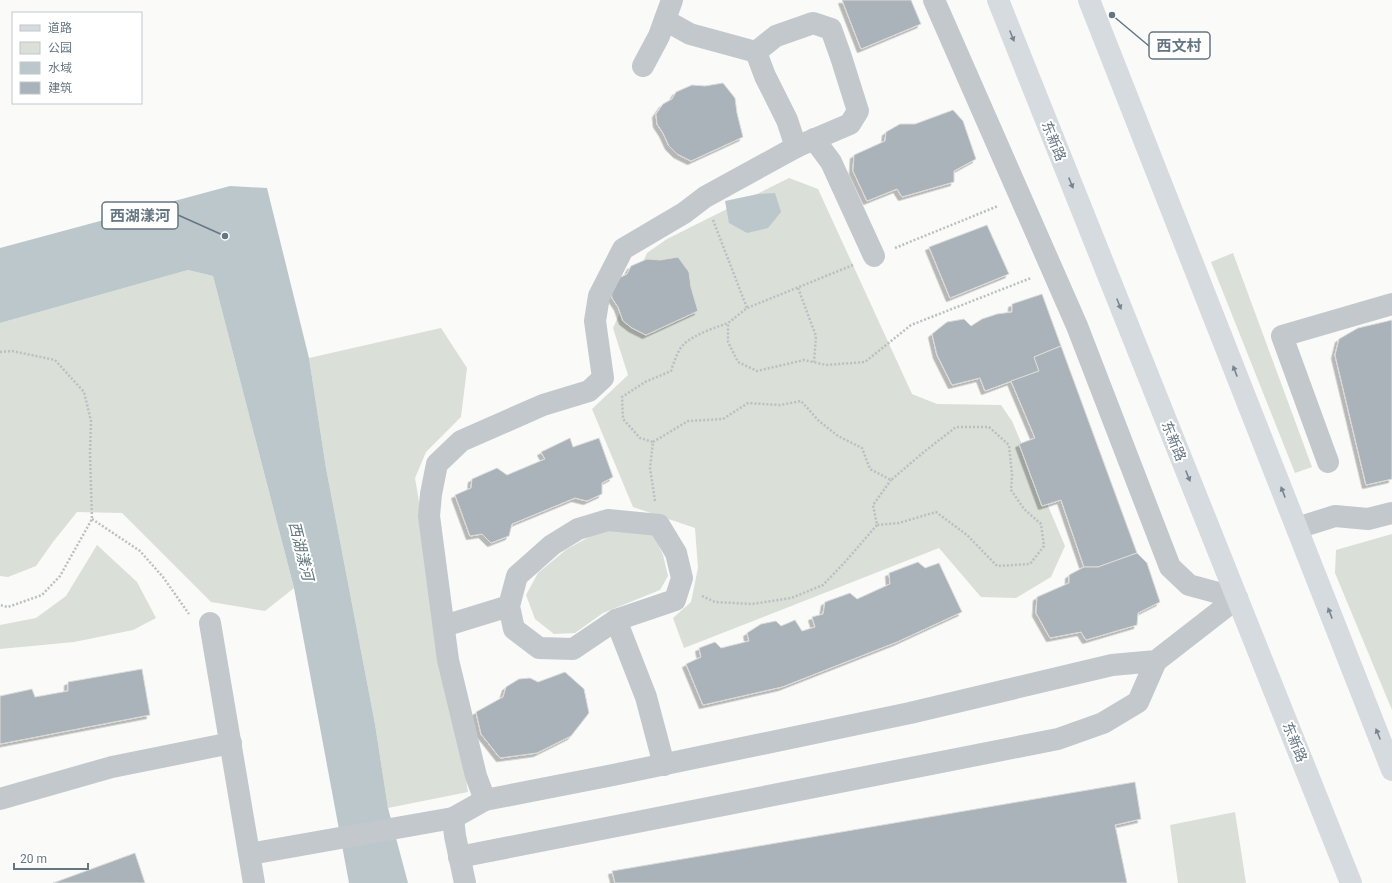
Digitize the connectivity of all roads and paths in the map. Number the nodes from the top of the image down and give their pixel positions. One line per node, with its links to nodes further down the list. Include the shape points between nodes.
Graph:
1 (934, 0): 9 (street)
2 (998, 0): 27 (main road, 东新路, one-way to 27)
3 (1089, 0): 25 (main road, one-way to 3)
4 (668, 10): 5 (street, via 690,34); 6 (street, via 659,36)
5 (756, 52): 7 (street, via 787,120); 7 (street, via 776,36 813,23 831,29 858,111 850,124)
6 (643, 66)
7 (805, 143): 8 (street); 10 (street, via 831,162)
8 (705, 197): 14 (path); 32 (street, via 684,213 624,249 614,266 599,296 594,321 603,378 589,391 543,404 461,441 437,464 429,516)
9 (1021, 197): 10 (path); 11 (street)
10 (874, 256): 12 (path)
11 (1053, 270): 17 (path, via 911,325 865,362 826,365); 27 (street, via 1170,567 1189,585)
12 (798, 288): 14 (path); 17 (path, via 816,336)
13 (1392, 304): 19 (street, via 1282,336)
14 (748, 308): 15 (path)
15 (728, 323): 17 (path, via 728,342 738,362 751,368 758,371 804,360); 18 (path, via 709,329 684,343 671,371 645,382 622,397 623,419 640,438)
16 (0, 352): 22 (path, via 12,351 55,360 84,392 91,421)
17 (814, 362)
18 (653, 442): 20 (path, via 688,421 722,419 748,403 780,405 802,401 819,421 838,436 862,448 870,469); 23 (path, via 650,468)
19 (1328, 462)
20 (891, 480): 24 (path, via 873,505); 24 (path, via 956,427 989,427 1008,445 1011,490 1024,509 1041,524 1044,546 1030,564 997,566 967,535 936,512 899,523)
21 (1392, 514): 25 (street, via 1368,519 1335,516)
22 (92, 520): 28 (path, via 60,576 42,595 8,607); 31 (path, via 140,551 163,577 192,618)
23 (659, 525): 26 (street, via 676,552 682,578); 29 (street, via 608,520 578,529 552,545 516,576)
24 (877, 525): 26 (path, via 823,585 791,598 752,604 715,602)
25 (1297, 528): 36 (main road, one-way to 25)
26 (679, 586): 30 (street, via 675,600)
27 (1237, 598): 33 (street); 44 (main road, 东新路)
28 (0, 605)
29 (509, 606): 30 (street, via 514,629 539,648 573,649); 32 (street)
30 (616, 620): 35 (street, via 646,697)
31 (210, 623): 34 (street)
32 (444, 626): 38 (street, via 448,660 476,776)
33 (1156, 661): 35 (street, via 1112,665 910,713); 41 (street, via 1138,702 1103,723 1058,739)
34 (231, 743): 37 (street, via 112,767); 40 (street)
35 (664, 765): 38 (street)
36 (1392, 770)
37 (0, 799)
38 (485, 800): 39 (street)
39 (453, 818): 40 (street); 41 (street)
40 (250, 854): 42 (street)
41 (459, 857): 43 (street)
42 (254, 883)
43 (465, 883)
44 (1351, 883)

